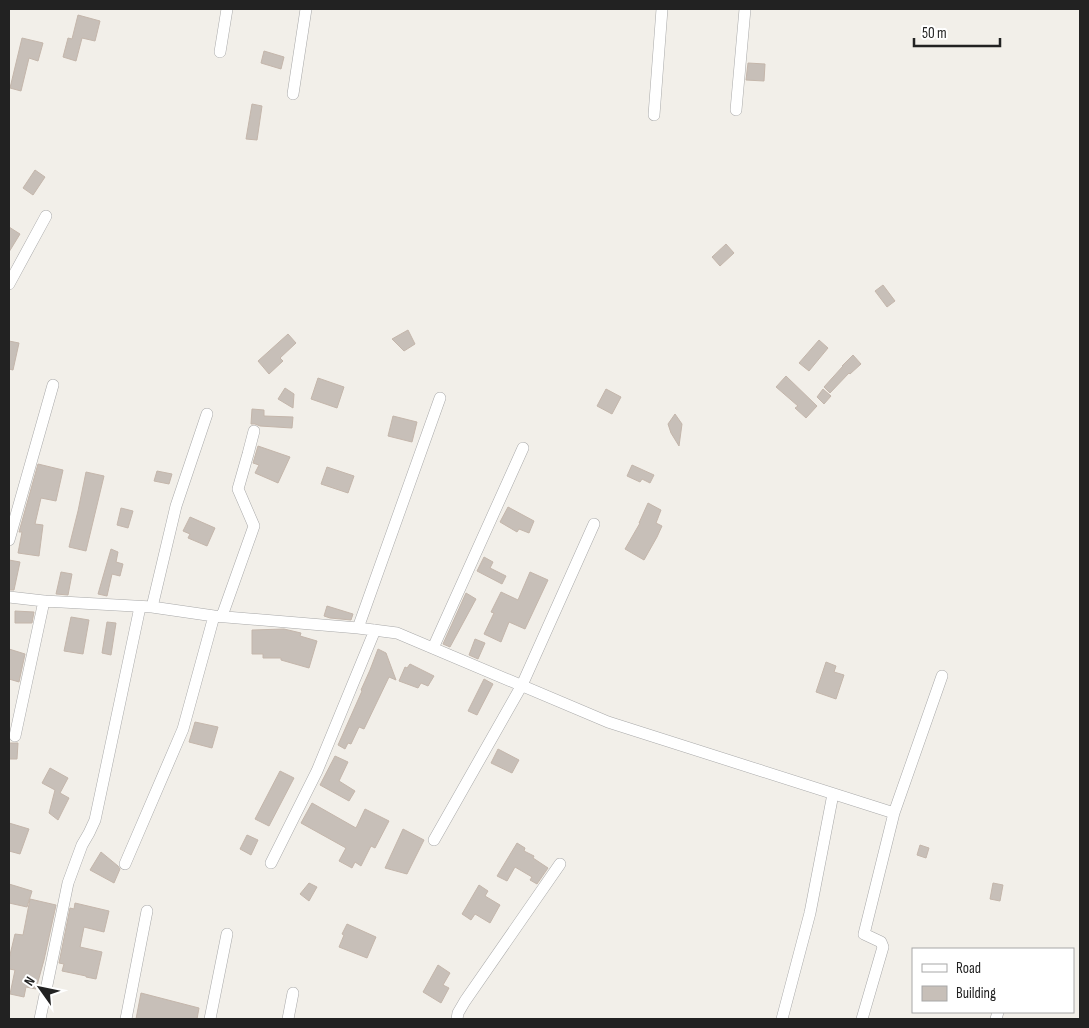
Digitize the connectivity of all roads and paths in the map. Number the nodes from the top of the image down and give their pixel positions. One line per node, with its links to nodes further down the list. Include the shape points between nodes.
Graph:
1 (227, 9): 5 (street)
2 (306, 9): 6 (street)
3 (662, 9): 8 (street)
4 (745, 9): 7 (street)
5 (220, 52)
6 (293, 94)
7 (736, 110)
8 (654, 115)
9 (46, 216): 10 (street)
10 (9, 284)
11 (53, 385): 17 (street)
12 (440, 398): 23 (street)
13 (208, 414): 21 (street, via 176,506)
14 (254, 431): 22 (street, via 238,489 254,526)
15 (523, 448): 25 (street)
16 (594, 524): 27 (street)
17 (9, 540)
18 (9, 597): 19 (street)
19 (44, 601): 20 (street); 28 (street)
20 (140, 607): 21 (street); 38 (street, via 95,820 68,883)
21 (152, 607): 22 (street)
22 (218, 616): 23 (street); 33 (street, via 183,729)
23 (358, 628): 24 (street)
24 (374, 630): 25 (street, via 397,633); 32 (street, via 317,771)
25 (433, 648): 27 (street)
26 (942, 676): 30 (street)
27 (522, 685): 29 (street, via 608,722); 31 (street)
28 (15, 736)
29 (833, 794): 30 (street); 43 (street, via 810,913)
30 (894, 813): 44 (street, via 864,934 881,942 883,948)
31 (434, 840)
32 (271, 863)
33 (125, 864)
34 (560, 864): 42 (street, via 465,1001)
35 (147, 910): 39 (street)
36 (227, 934): 40 (street)
37 (293, 993): 41 (street)
38 (40, 1019)
39 (126, 1019)
40 (210, 1019)
41 (288, 1019)
42 (457, 1019)
43 (782, 1019)
44 (862, 1019)

